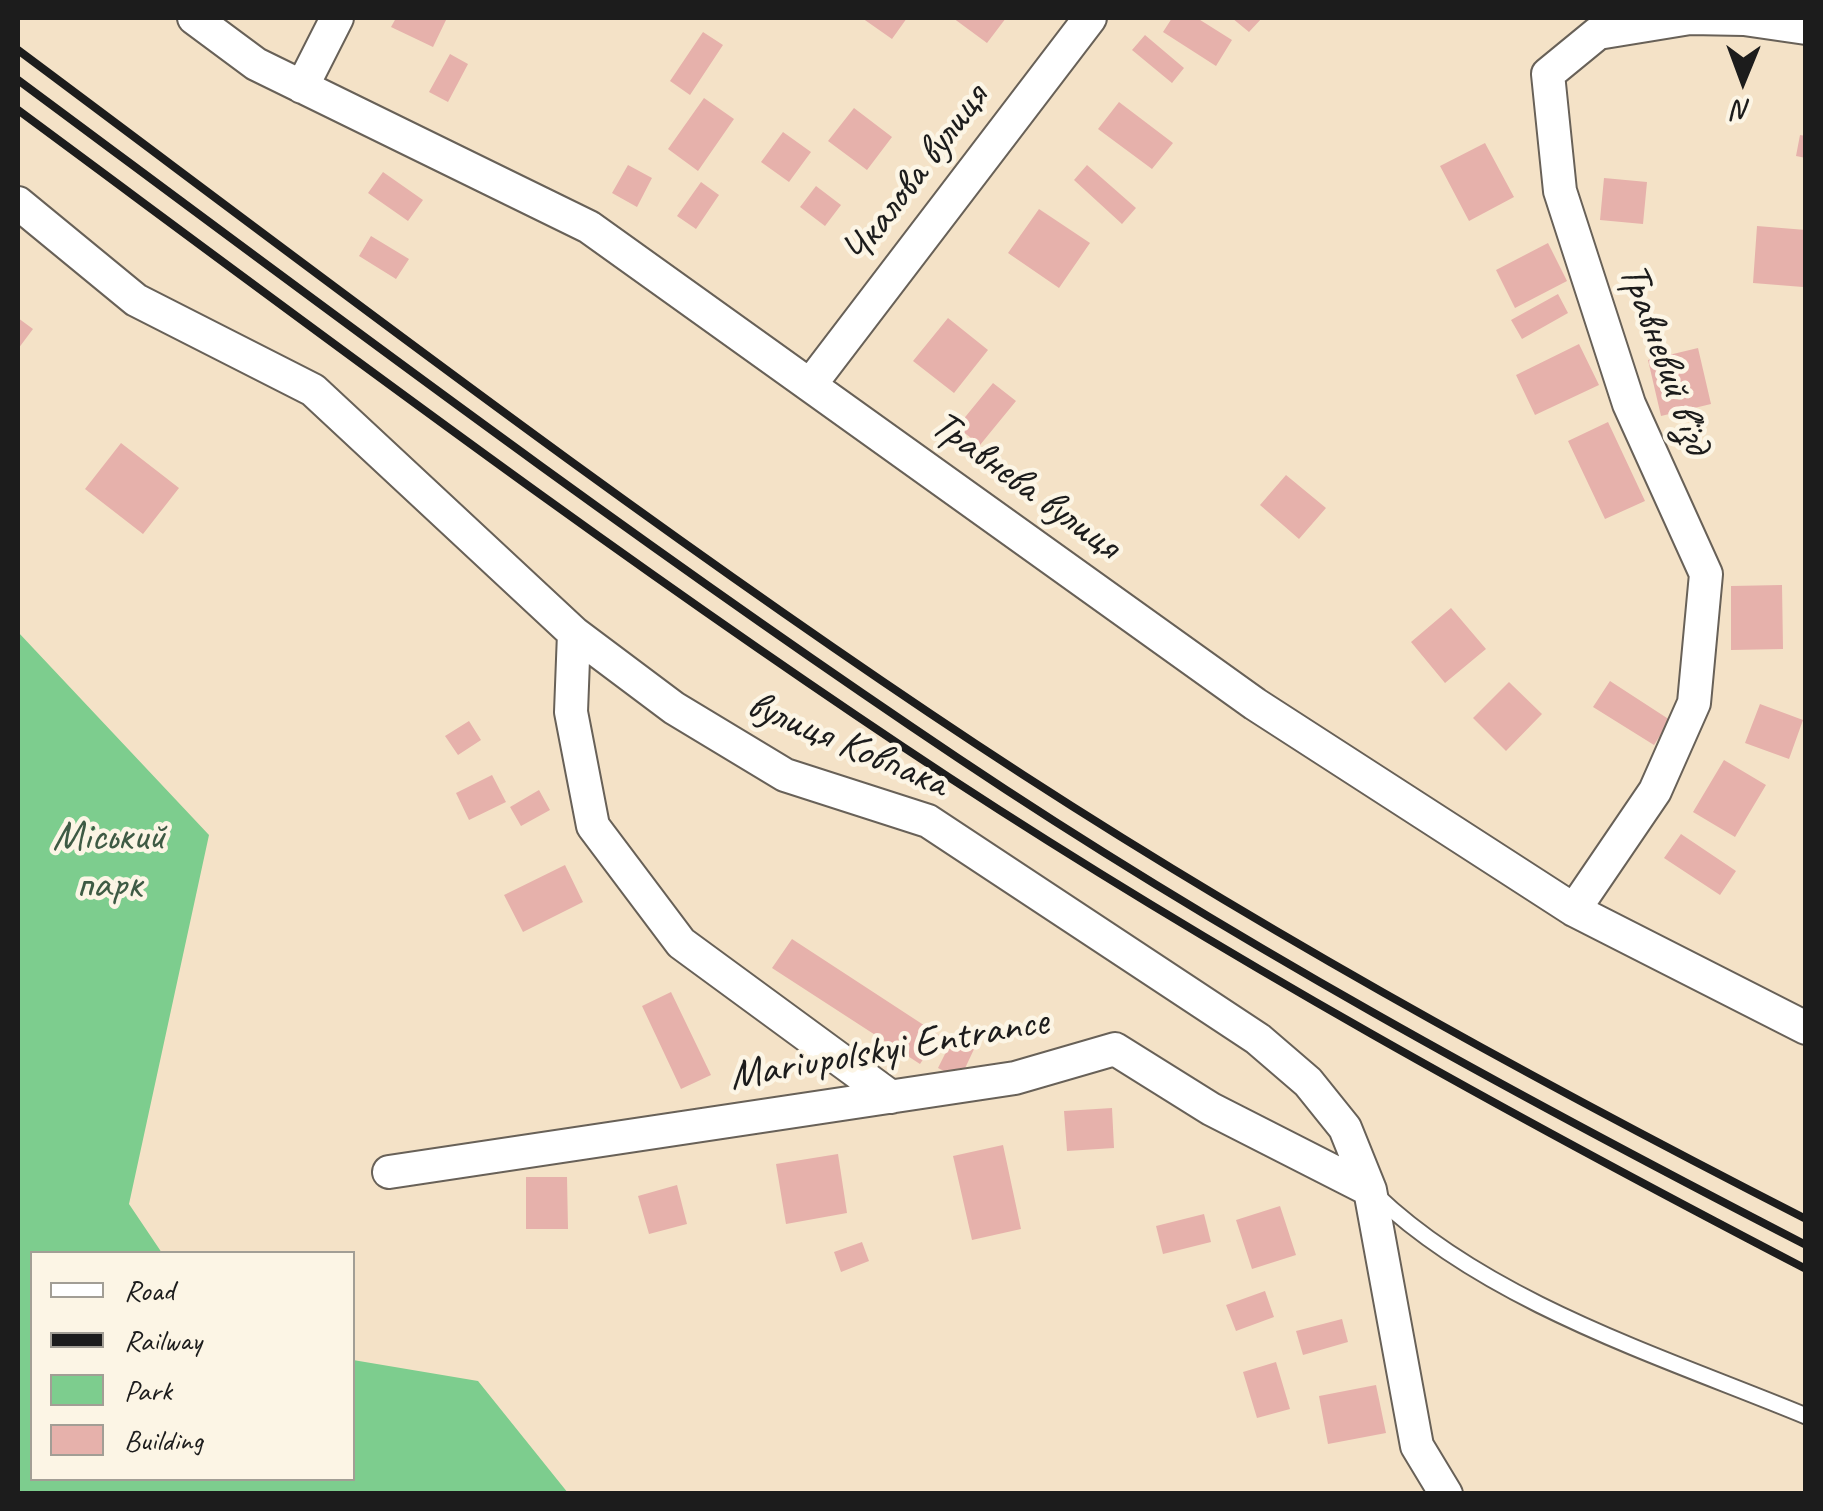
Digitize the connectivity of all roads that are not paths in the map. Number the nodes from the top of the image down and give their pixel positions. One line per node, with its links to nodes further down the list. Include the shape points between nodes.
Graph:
1 (194, 18): 5 (street, Травнева вулиця, via 256,64)
2 (337, 18): 5 (street)
3 (1090, 18): 7 (street, Чкалова вулиця)
4 (1806, 28): 9 (street, Травневий в'їзд, via 1690,18 1598,33 1548,74 1560,192 1629,404 1706,574 1694,703 1655,791)
5 (302, 87): 7 (street, Травнева вулиця, via 589,226)
6 (18, 203): 8 (street, вулиця Ковпака, via 136,300 312,390)
7 (810, 385): 9 (street, Травнева вулиця, via 1255,704)
8 (574, 633): 11 (street, via 571,712 592,826 682,943); 13 (street, вулиця Ковпака, via 674,708 786,774 928,821 1258,1039 1308,1082 1345,1128)
9 (1574, 910): 10 (street, Травнева вулиця)
10 (1806, 1028)
11 (891, 1097): 12 (street, Mariupolskyi Entrance); 13 (street, Mariupolskyi Entrance, via 1015,1078 1115,1049 1211,1109)
12 (389, 1172)
13 (1370, 1190): 14 (lane, via 1464,1264 1649,1356); 15 (street, вулиця Ковпака, via 1417,1446)
14 (1806, 1416)
15 (1446, 1494)

